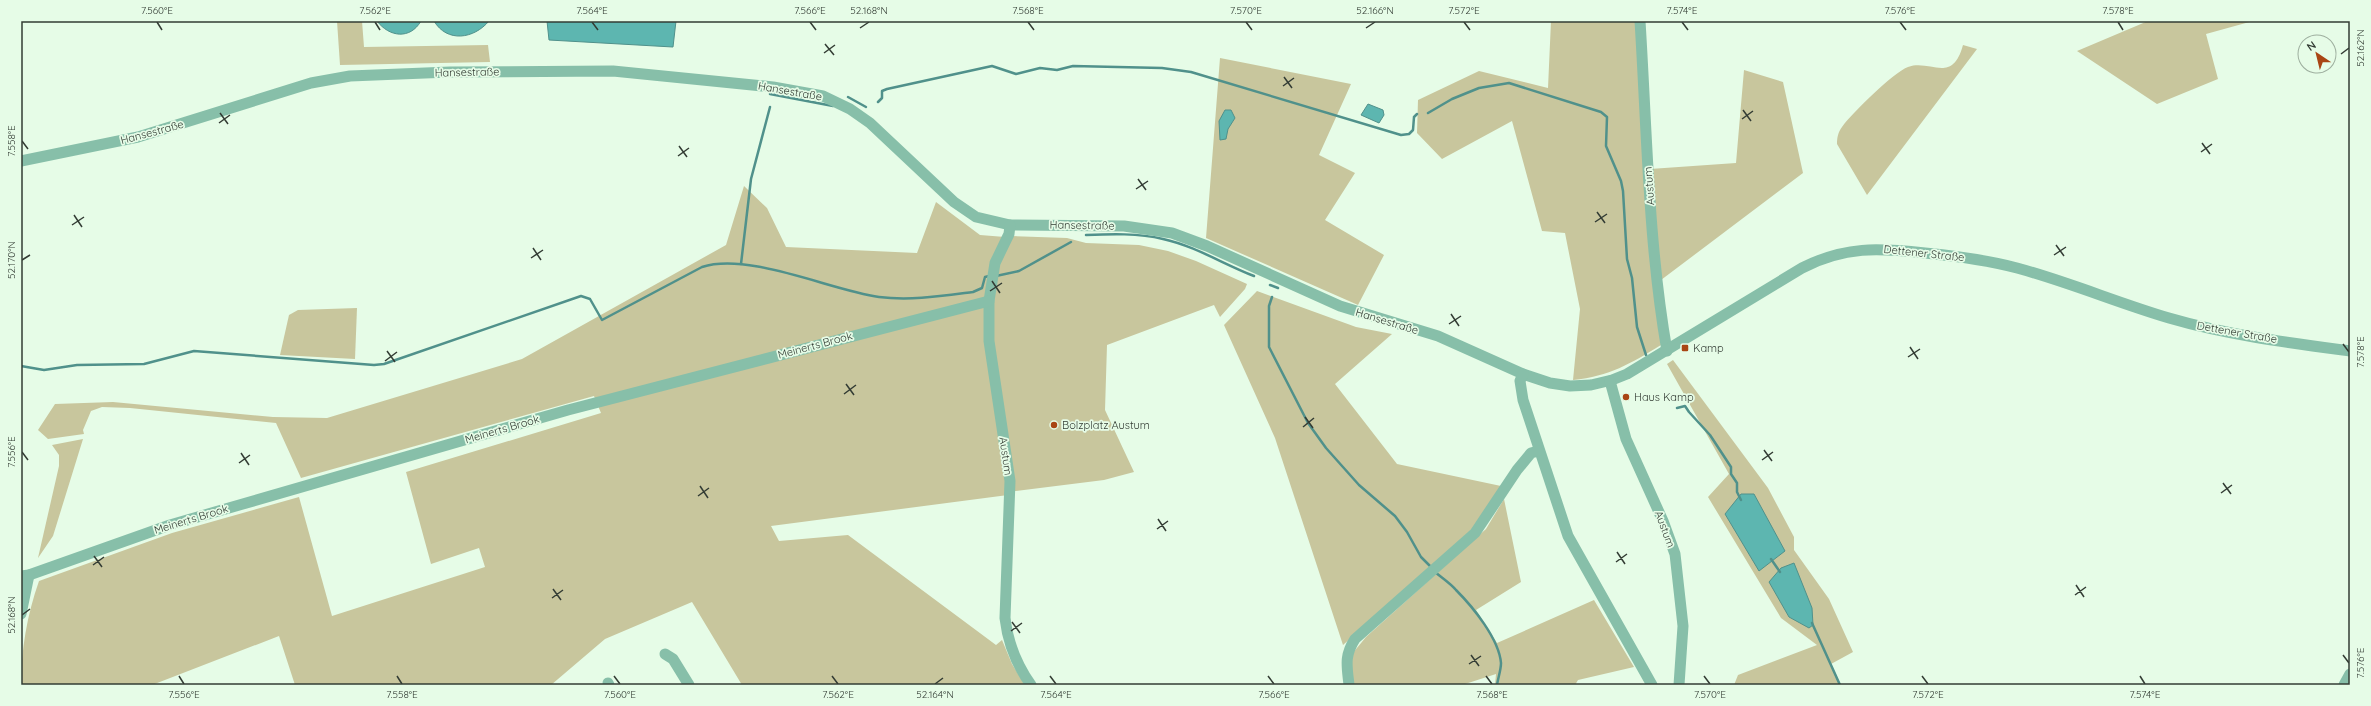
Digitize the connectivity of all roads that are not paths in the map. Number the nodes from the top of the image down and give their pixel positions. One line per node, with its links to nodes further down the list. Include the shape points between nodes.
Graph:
1 (1640, 21): 5 (street, Austum, via 1648,180 1657,281)
2 (21, 161): 3 (street, Hansestraße, via 138,137 329,79 398,74 613,71 773,87 823,96 850,109 870,124 966,211 991,222)
3 (1010, 224): 4 (street, Austum, via 1009,234 995,263); 7 (street, Hansestraße, via 1124,226 1172,233 1207,246 1340,306 1438,336)
4 (989, 301): 10 (street, Meinerts Brook, via 568,410 170,524); 15 (street, Austum, via 989,341 1010,481 1005,618 1007,638 1014,657)
5 (1667, 351): 6 (street, Dettener Straße, via 1819,259 1848,251 1877,249 1973,258 2018,268 2170,319 2230,332); 8 (street, Dettener Straße)
6 (2350, 351)
7 (1523, 374): 8 (street, Dettener Straße, via 1550,383 1570,386); 9 (street, via 1520,391)
8 (1610, 381): 18 (street, Austum, via 1626,439 1675,554 1683,626)
9 (1538, 451): 16 (street, via 1531,453 1517,470 1474,533 1355,639 1346,657); 17 (street, via 1568,536)
10 (25, 575): 11 (street)
11 (21, 614)
12 (666, 654): 14 (street, via 673,659)
13 (2350, 674): 19 (street)
14 (689, 685)
15 (1032, 685)
16 (1348, 685)
17 (1652, 685)
18 (1679, 685)
19 (2344, 685)

